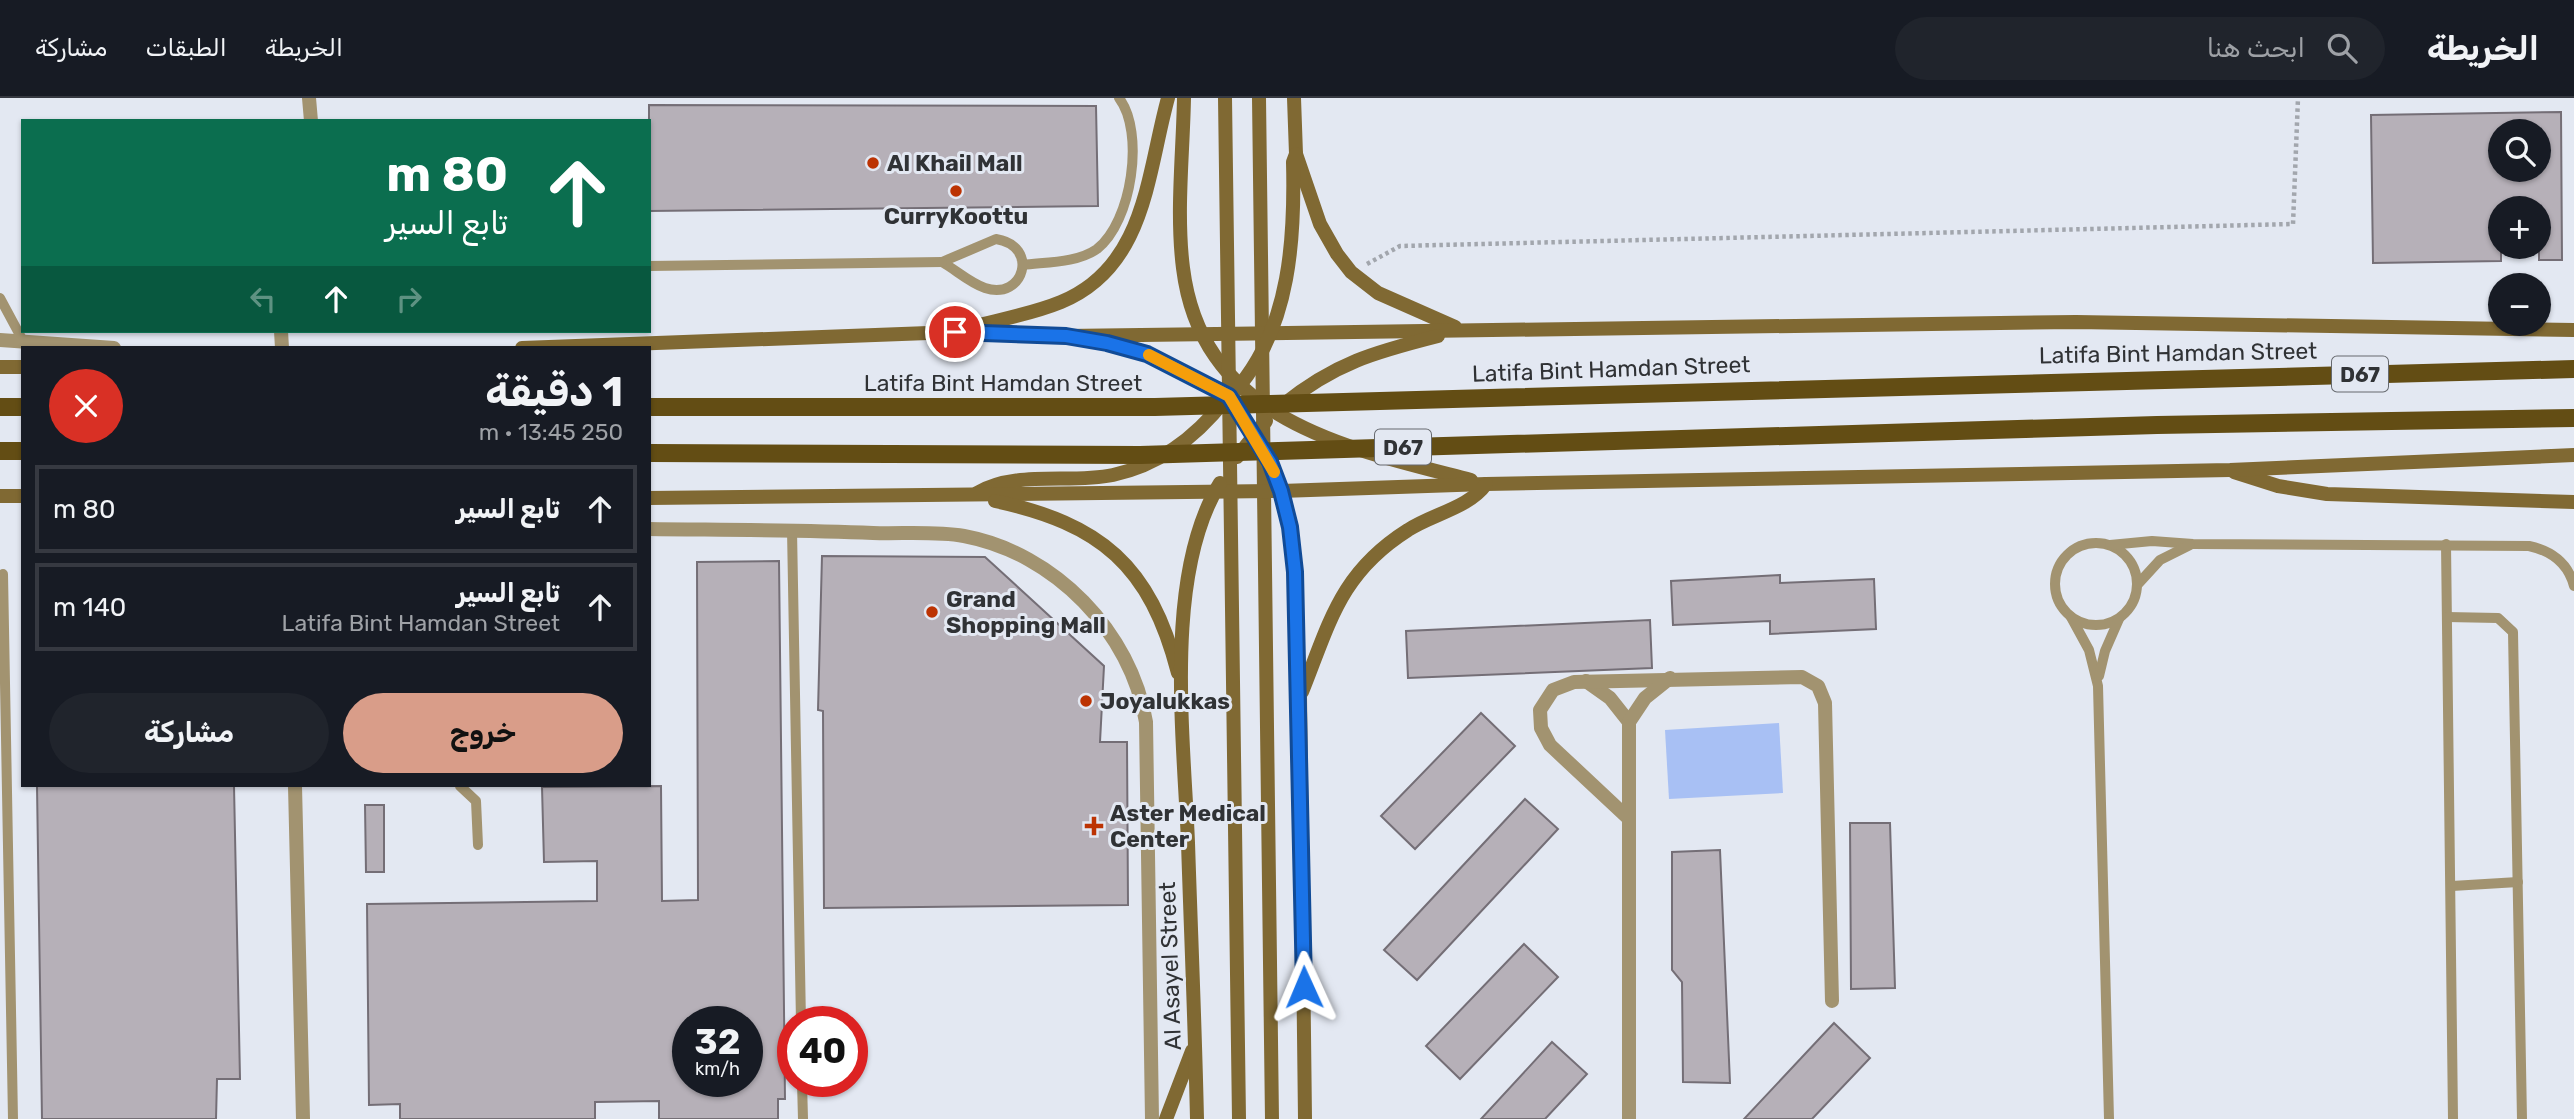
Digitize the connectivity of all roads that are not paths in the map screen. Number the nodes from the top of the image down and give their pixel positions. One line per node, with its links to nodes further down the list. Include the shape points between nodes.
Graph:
1 (309, 98): 8 (street)
2 (1119, 98): 11 (lane, via 1127,108 1133,138 1127,196 1114,226 1097,249 1084,255)
3 (1168, 98): 16 (street, via 1142,211 1130,240 1111,266 1088,287 1061,302)
4 (1184, 98): 17 (street, via 1182,266)
5 (1225, 98): 80 (street)
6 (1259, 98): 81 (street)
7 (1294, 98): 9 (street)
8 (311, 119)
9 (1296, 154): 14 (street, via 1320,224 1351,272 1378,293); 18 (street, via 1288,269)
10 (942, 262): 11 (lane, via 996,239 1018,249); 11 (lane, via 992,289 1011,286); 12 (lane)
11 (1023, 265)
12 (651, 266)
13 (0, 298): 20 (lane)
14 (1463, 330): 15 (street, via 2076,322); 18 (street); 31 (street, via 1366,355 1333,370)
15 (2574, 330)
16 (955, 332): 19 (street, Latifa Bint Hamdan Street); 23 (street, Latifa Bint Hamdan Street)
17 (1202, 333): 18 (street); 19 (street); 27 (street)
18 (1269, 333): 27 (street)
19 (1066, 336): 27 (street, via 1147,354)
20 (22, 339): 21 (street); 22 (street)
21 (0, 340)
22 (94, 346)
23 (576, 346)
24 (21, 366): 25 (street)
25 (0, 367)
26 (2574, 369): 30 (main road, Latifa Bint Hamdan Street / D67, via 1155,407)
27 (1234, 391): 31 (street); 33 (street); 44 (street, via 1207,424 1160,458 1139,467 1094,478 999,484)
28 (0, 407): 29 (main road)
29 (21, 407)
30 (651, 407)
31 (1273, 412): 33 (street); 39 (street, via 1344,446)
32 (2574, 418): 36 (main road, D67, via 2157,425 1140,455)
33 (1254, 435): 40 (street); 41 (street)
34 (0, 451): 35 (main road)
35 (21, 451)
36 (651, 453)
37 (2574, 455): 38 (street)
38 (2230, 470): 39 (street); 46 (street, via 2278,486 2327,494)
39 (1486, 484): 41 (street); 62 (street, via 1472,498 1409,529 1366,562 1334,611)
40 (1216, 490): 41 (street); 44 (street); 60 (street, via 1187,578)
41 (1281, 491): 62 (street, via 1293,548)
42 (0, 496): 43 (street)
43 (21, 496)
44 (973, 496): 45 (street); 60 (street, via 1060,518 1105,545 1121,560 1153,608)
45 (651, 498)
46 (2574, 502)
47 (651, 529): 48 (street)
48 (792, 530): 71 (lane); 77 (street, via 962,536 992,544 1021,556 1072,591 1113,637 1141,692 1146,722)
49 (2193, 544): 50 (lane); 51 (lane); 53 (lane, via 2160,560)
50 (2446, 544): 54 (lane, via 2541,548 2561,562); 56 (lane)
51 (2110, 545): 53 (lane, via 2130,560); 55 (lane, via 2084,545 2063,559 2055,584)
52 (3, 574): 74 (lane)
53 (2138, 584): 57 (lane, via 2136,597)
54 (2574, 586)
55 (2071, 617): 57 (lane, via 2096,626); 61 (lane, via 2089,650)
56 (2447, 617): 68 (lane, via 2492,616 2505,621 2513,632); 69 (lane)
57 (2120, 618): 61 (lane, via 2105,651)
58 (1671, 678): 59 (street); 63 (street, via 1645,698); 70 (street, via 1802,677 1823,694)
59 (1586, 681): 63 (street, via 1609,698); 66 (street, via 1553,690 1540,710 1541,729 1550,745)
60 (1182, 685): 72 (street, Al Asayel Street)
61 (2098, 686): 84 (lane)
62 (1300, 696): 82 (street)
63 (1629, 722): 66 (street)
64 (295, 787): 75 (street)
65 (461, 787): 67 (lane, via 476,801)
66 (1628, 818): 83 (street)
67 (478, 845)
68 (2518, 882): 69 (lane); 86 (lane)
69 (2452, 886): 85 (lane)
70 (1832, 1001)
71 (801, 1006)
72 (1196, 1043): 78 (street); 79 (street, Al Asayel Street)
73 (802, 1097): 76 (lane)
74 (13, 1119)
75 (303, 1119)
76 (803, 1119)
77 (1152, 1119)
78 (1166, 1119)
79 (1197, 1119)
80 (1240, 1119)
81 (1272, 1119)
82 (1305, 1119)
83 (1629, 1119)
84 (2109, 1119)
85 (2453, 1119)
86 (2522, 1119)

